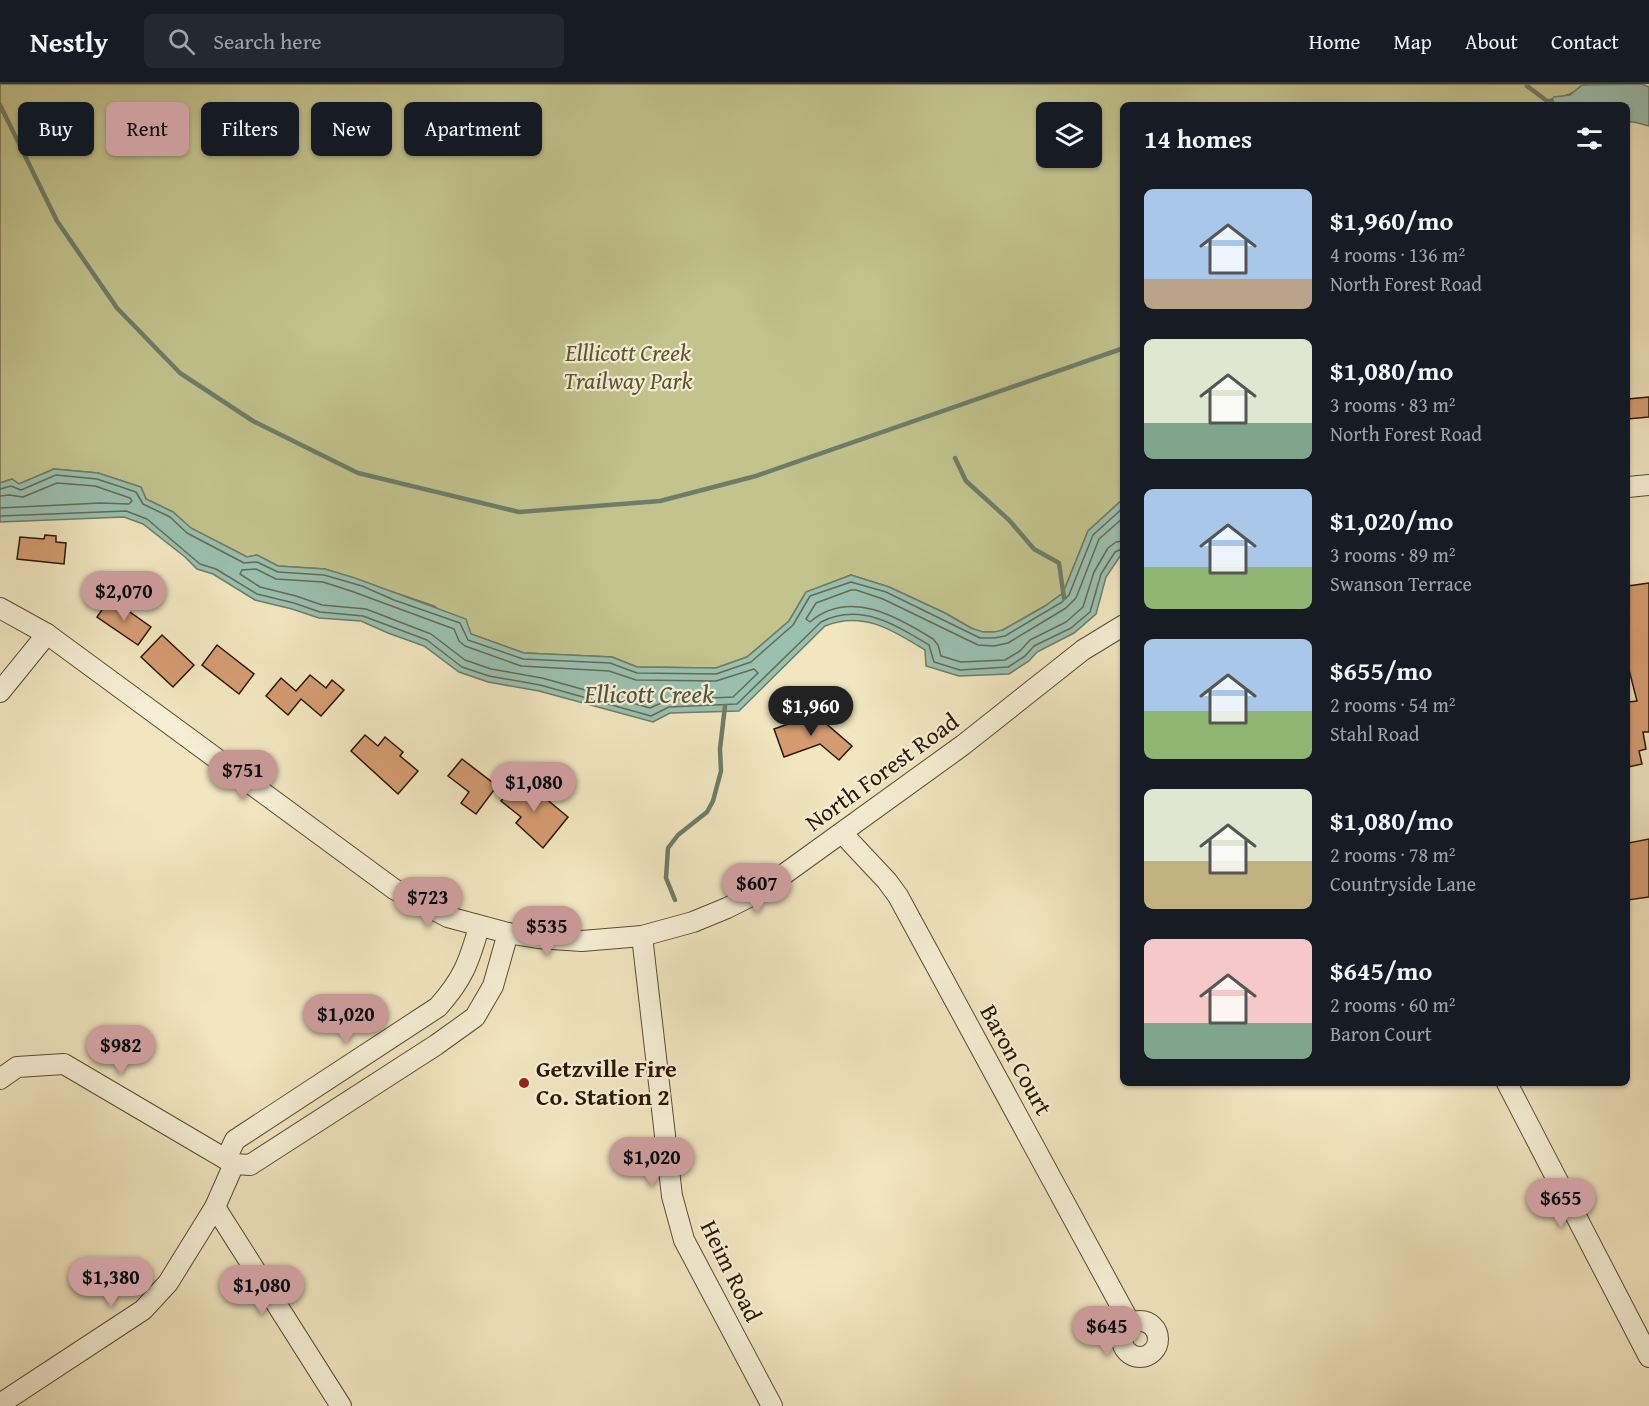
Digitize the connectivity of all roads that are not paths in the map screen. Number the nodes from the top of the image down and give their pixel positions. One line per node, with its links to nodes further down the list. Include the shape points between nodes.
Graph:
1 (1649, 485): 2 (street)
2 (1630, 488)
3 (0, 608): 5 (street, North Forest Road)
4 (1120, 627): 7 (street, North Forest Road, via 1083,650 963,745)
5 (47, 634): 6 (street); 8 (street, North Forest Road, via 394,889 448,917)
6 (0, 692)
7 (842, 833): 10 (street, North Forest Road, via 751,896 693,922); 15 (street, Baron Court, via 898,896)
8 (479, 927): 9 (street, North Forest Road); 13 (street, via 468,964 455,988 438,1007 235,1140)
9 (508, 933): 10 (street, North Forest Road, via 582,941); 13 (street, via 493,986 475,1017 250,1165)
10 (642, 936): 19 (street, Heim Road, via 672,1196 684,1240)
11 (0, 1079): 13 (street, via 17,1067 64,1064)
12 (1509, 1086): 16 (street)
13 (230, 1162): 14 (street)
14 (215, 1207): 17 (street, via 168,1283 143,1310); 18 (street)
15 (1130, 1323)
16 (1649, 1357)
17 (0, 1404)
18 (341, 1406)
19 (772, 1406)

